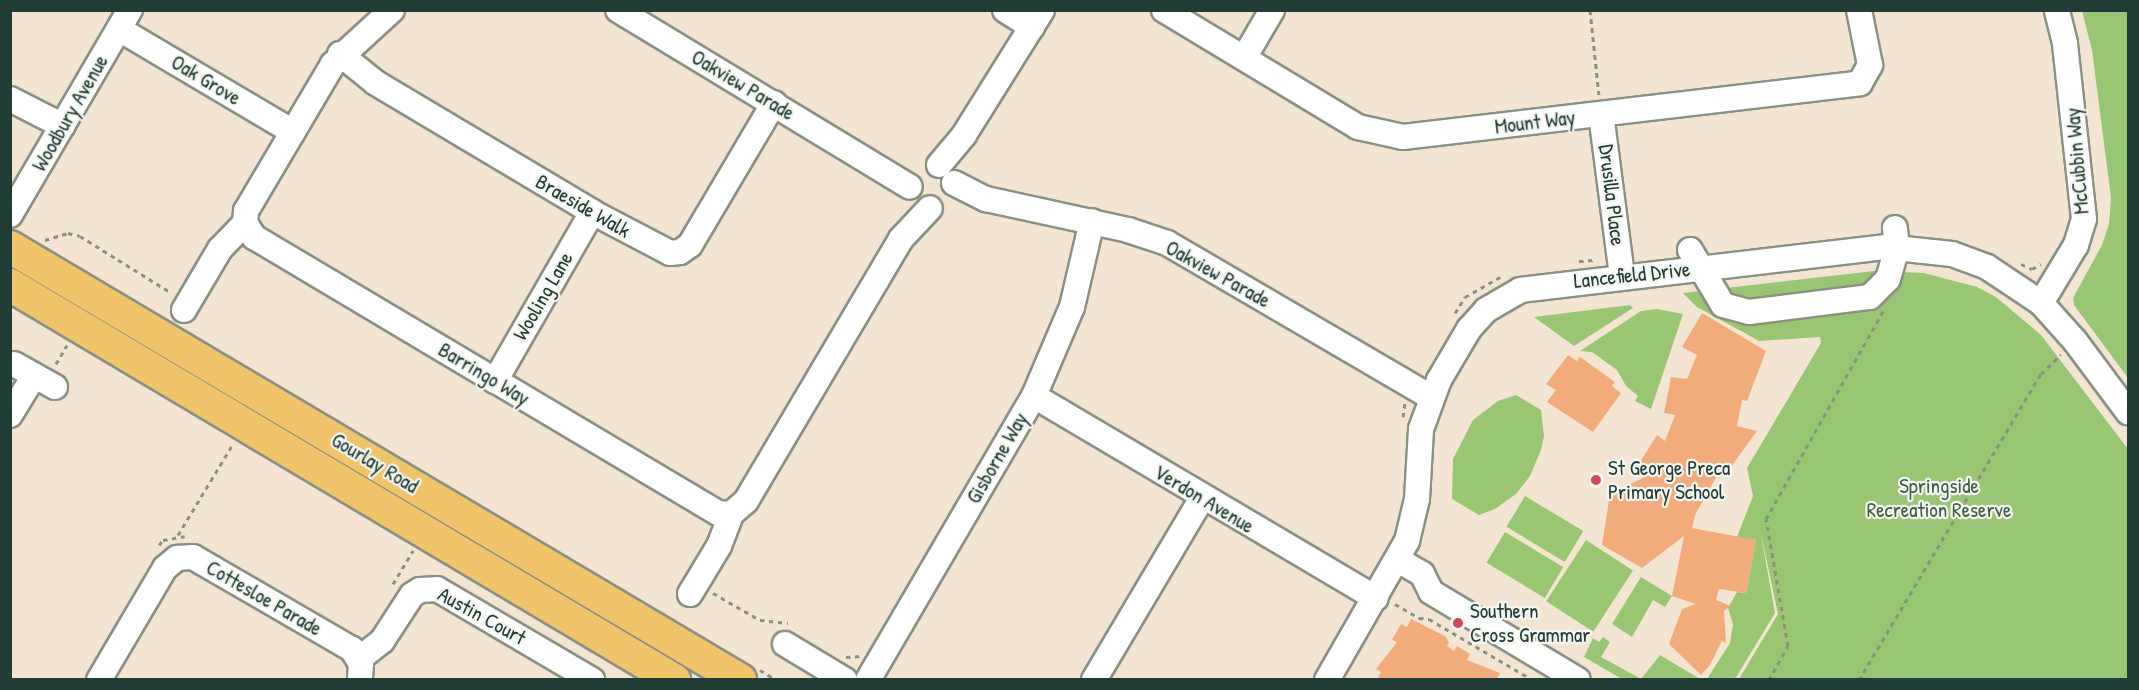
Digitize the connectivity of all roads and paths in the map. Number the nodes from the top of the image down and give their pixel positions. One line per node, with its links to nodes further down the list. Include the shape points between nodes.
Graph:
1 (392, 10): 11 (street)
2 (618, 10): 14 (street, Oakview Parade)
3 (1005, 10): 9 (street)
4 (1164, 10): 12 (street, Mount Way)
5 (1272, 10): 12 (street)
6 (1590, 10): 15 (path)
7 (1858, 10): 15 (street, Mount Way, via 1870,65 1860,83)
8 (2058, 10): 33 (street, McCubbin Way, via 2084,219 2076,245)
9 (1037, 19): 18 (street)
10 (125, 20): 16 (street, Woodbury Avenue); 17 (street, Oak Grove)
11 (340, 54): 17 (street); 19 (street, Braeside Walk, via 376,83)
12 (1244, 58): 15 (street, Mount Way, via 1358,127 1403,137)
13 (10, 99): 16 (street)
14 (774, 103): 18 (street, Oakview Parade, via 868,159); 19 (street, Braeside Walk, via 695,238 680,252 657,248)
15 (1600, 105): 29 (street, Drusilla Place)
16 (61, 130): 20 (street, Woodbury Avenue)
17 (293, 132): 22 (street, via 246,211)
18 (933, 185): 21 (street, Oakview Parade); 46 (street, via 746,501)
19 (592, 212): 37 (street, Wooling Lane)
20 (10, 215)
21 (1092, 221): 39 (street, Oakview Parade, via 1167,243); 40 (street, Gisborne Way, via 1072,307)
22 (245, 223): 34 (street, via 220,249); 37 (street, Barringo Way, via 254,237)
23 (1896, 238): 26 (street, Lancefield Drive); 31 (street); 33 (street, Lancefield Drive, via 1987,267)
24 (10, 247): 56 (main road, Gourlay Road)
25 (2046, 257): 27 (path, via 2032,269)
26 (1695, 259): 29 (street, Lancefield Drive); 31 (street, via 1723,305 1749,312 1870,297)
27 (2011, 259)
28 (1576, 262): 29 (path)
29 (1621, 267): 39 (street, Lancefield Drive, via 1541,284 1502,298 1469,329)
30 (1503, 275): 35 (path, via 1465,297)
31 (1888, 279): 63 (path, via 1895,290 1766,519 1788,646)
32 (10, 285): 55 (main road, Gourlay Road)
33 (2041, 303): 36 (street, Lancefield Drive)
34 (184, 310)
35 (1453, 317)
36 (2075, 341): 41 (street, Lancefield Drive); 64 (path, via 2041,374)
37 (495, 381): 46 (street, Barringo Way, via 718,513)
38 (55, 387): 42 (street, via 24,370)
39 (1421, 391): 43 (path); 48 (street, Lancefield Drive, via 1414,520)
40 (1034, 396): 45 (street, Verdon Avenue); 58 (street, Gisborne Way)
41 (2128, 412)
42 (10, 414)
43 (1401, 429)
44 (233, 444): 47 (path, via 178,535)
45 (1202, 498): 50 (street, Verdon Avenue); 59 (street)
46 (731, 514): 49 (street, via 719,546)
47 (177, 558): 52 (street, Cottesloe Parade, via 193,557 344,644); 53 (street, Cottesloe Parade, via 165,568)
48 (1398, 560): 50 (street, Lancefield Drive); 62 (street, via 1422,574 1431,592)
49 (690, 594)
50 (1385, 601): 60 (street, Lancefield Drive); 61 (path, via 1429,619)
51 (785, 644): 57 (street)
52 (360, 669): 54 (street, Austin Court, via 412,595 437,589)
53 (99, 680)
54 (592, 680)
55 (674, 680)
56 (740, 680)
57 (845, 680)
58 (868, 680)
59 (1094, 680)
60 (1327, 680)
61 (1533, 680)
62 (1578, 680)
63 (1769, 680)
64 (1859, 680)

